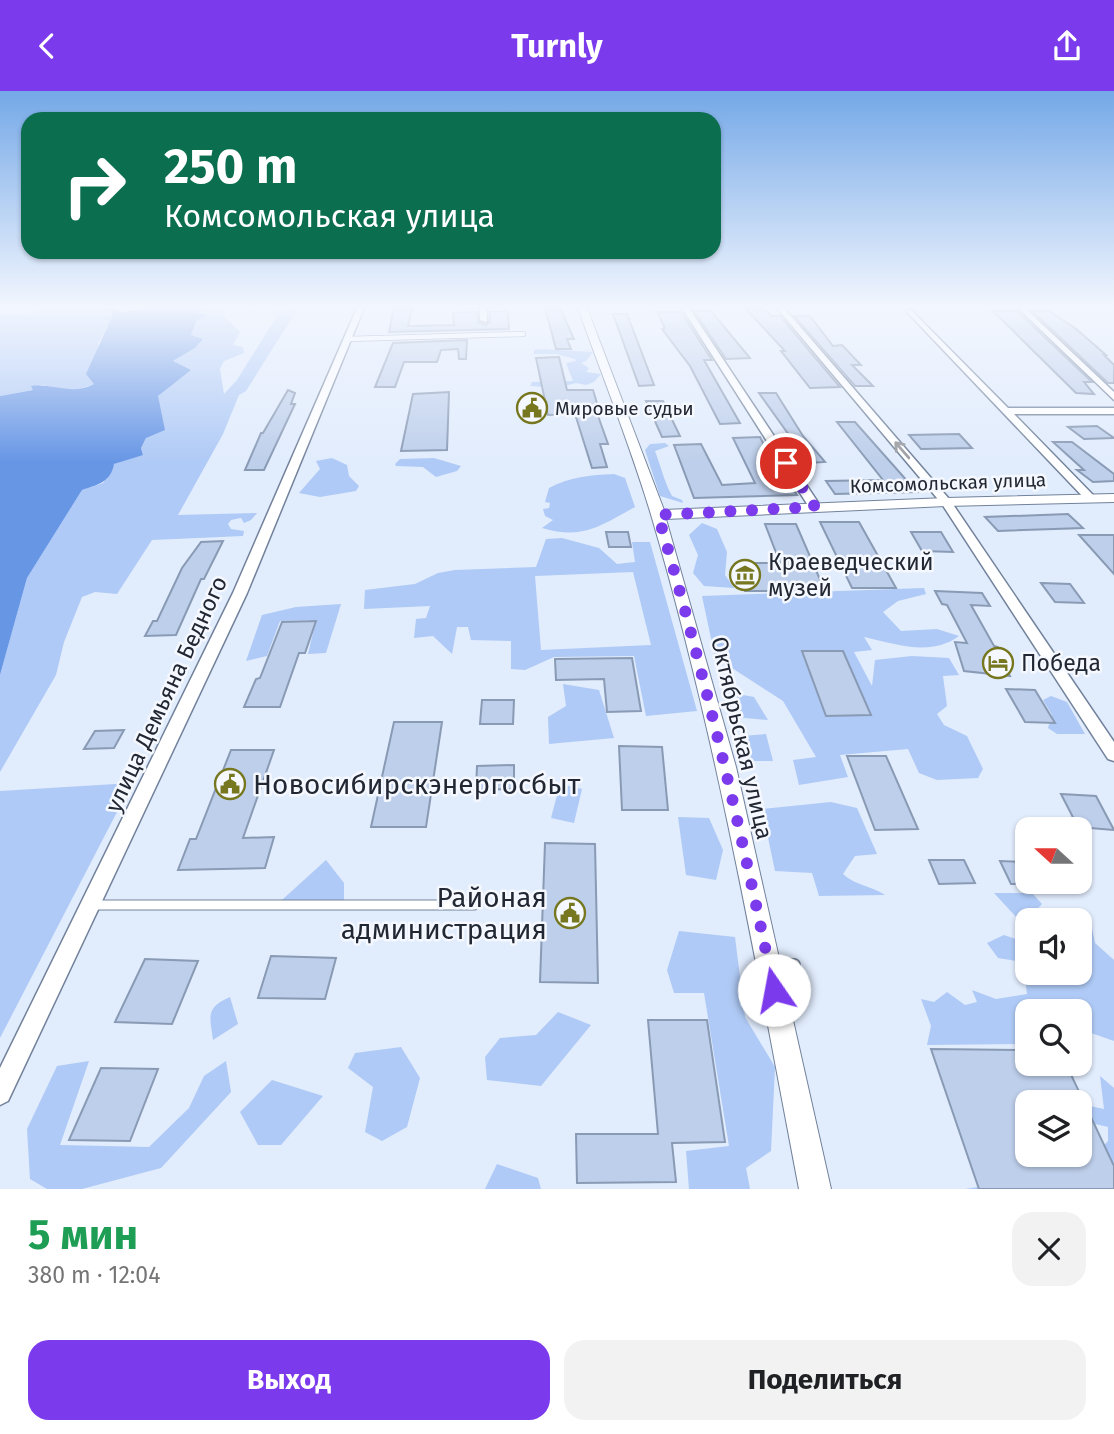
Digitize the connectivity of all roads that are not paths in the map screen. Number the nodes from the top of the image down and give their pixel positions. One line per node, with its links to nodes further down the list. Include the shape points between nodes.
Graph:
1 (339, 359): 16 (street, улица Демьяна Бедного, via 240,593)
2 (601, 359): 14 (street, Октябрьская улица)
3 (718, 359): 13 (street)
4 (824, 359): 12 (street, one-way to 4)
5 (956, 359): 8 (street)
6 (1075, 359): 7 (street)
7 (1114, 397)
8 (1006, 411): 9 (street); 11 (street)
9 (1114, 411)
10 (1114, 498): 11 (street, Комсомольская улица)
11 (1091, 499): 12 (street, Комсомольская улица)
12 (947, 502): 13 (street, Комсомольская улица); 15 (street)
13 (815, 507): 14 (street, Комсомольская улица)
14 (658, 515): 18 (street, Октябрьская улица, via 690,624)
15 (1114, 755)
16 (90, 905): 17 (lane); 20 (street, улица Демьяна Бедного)
17 (474, 905)
18 (769, 965): 19 (lane); 21 (street, Октябрьская улица)
19 (794, 965)
20 (0, 1093)
21 (815, 1189)

